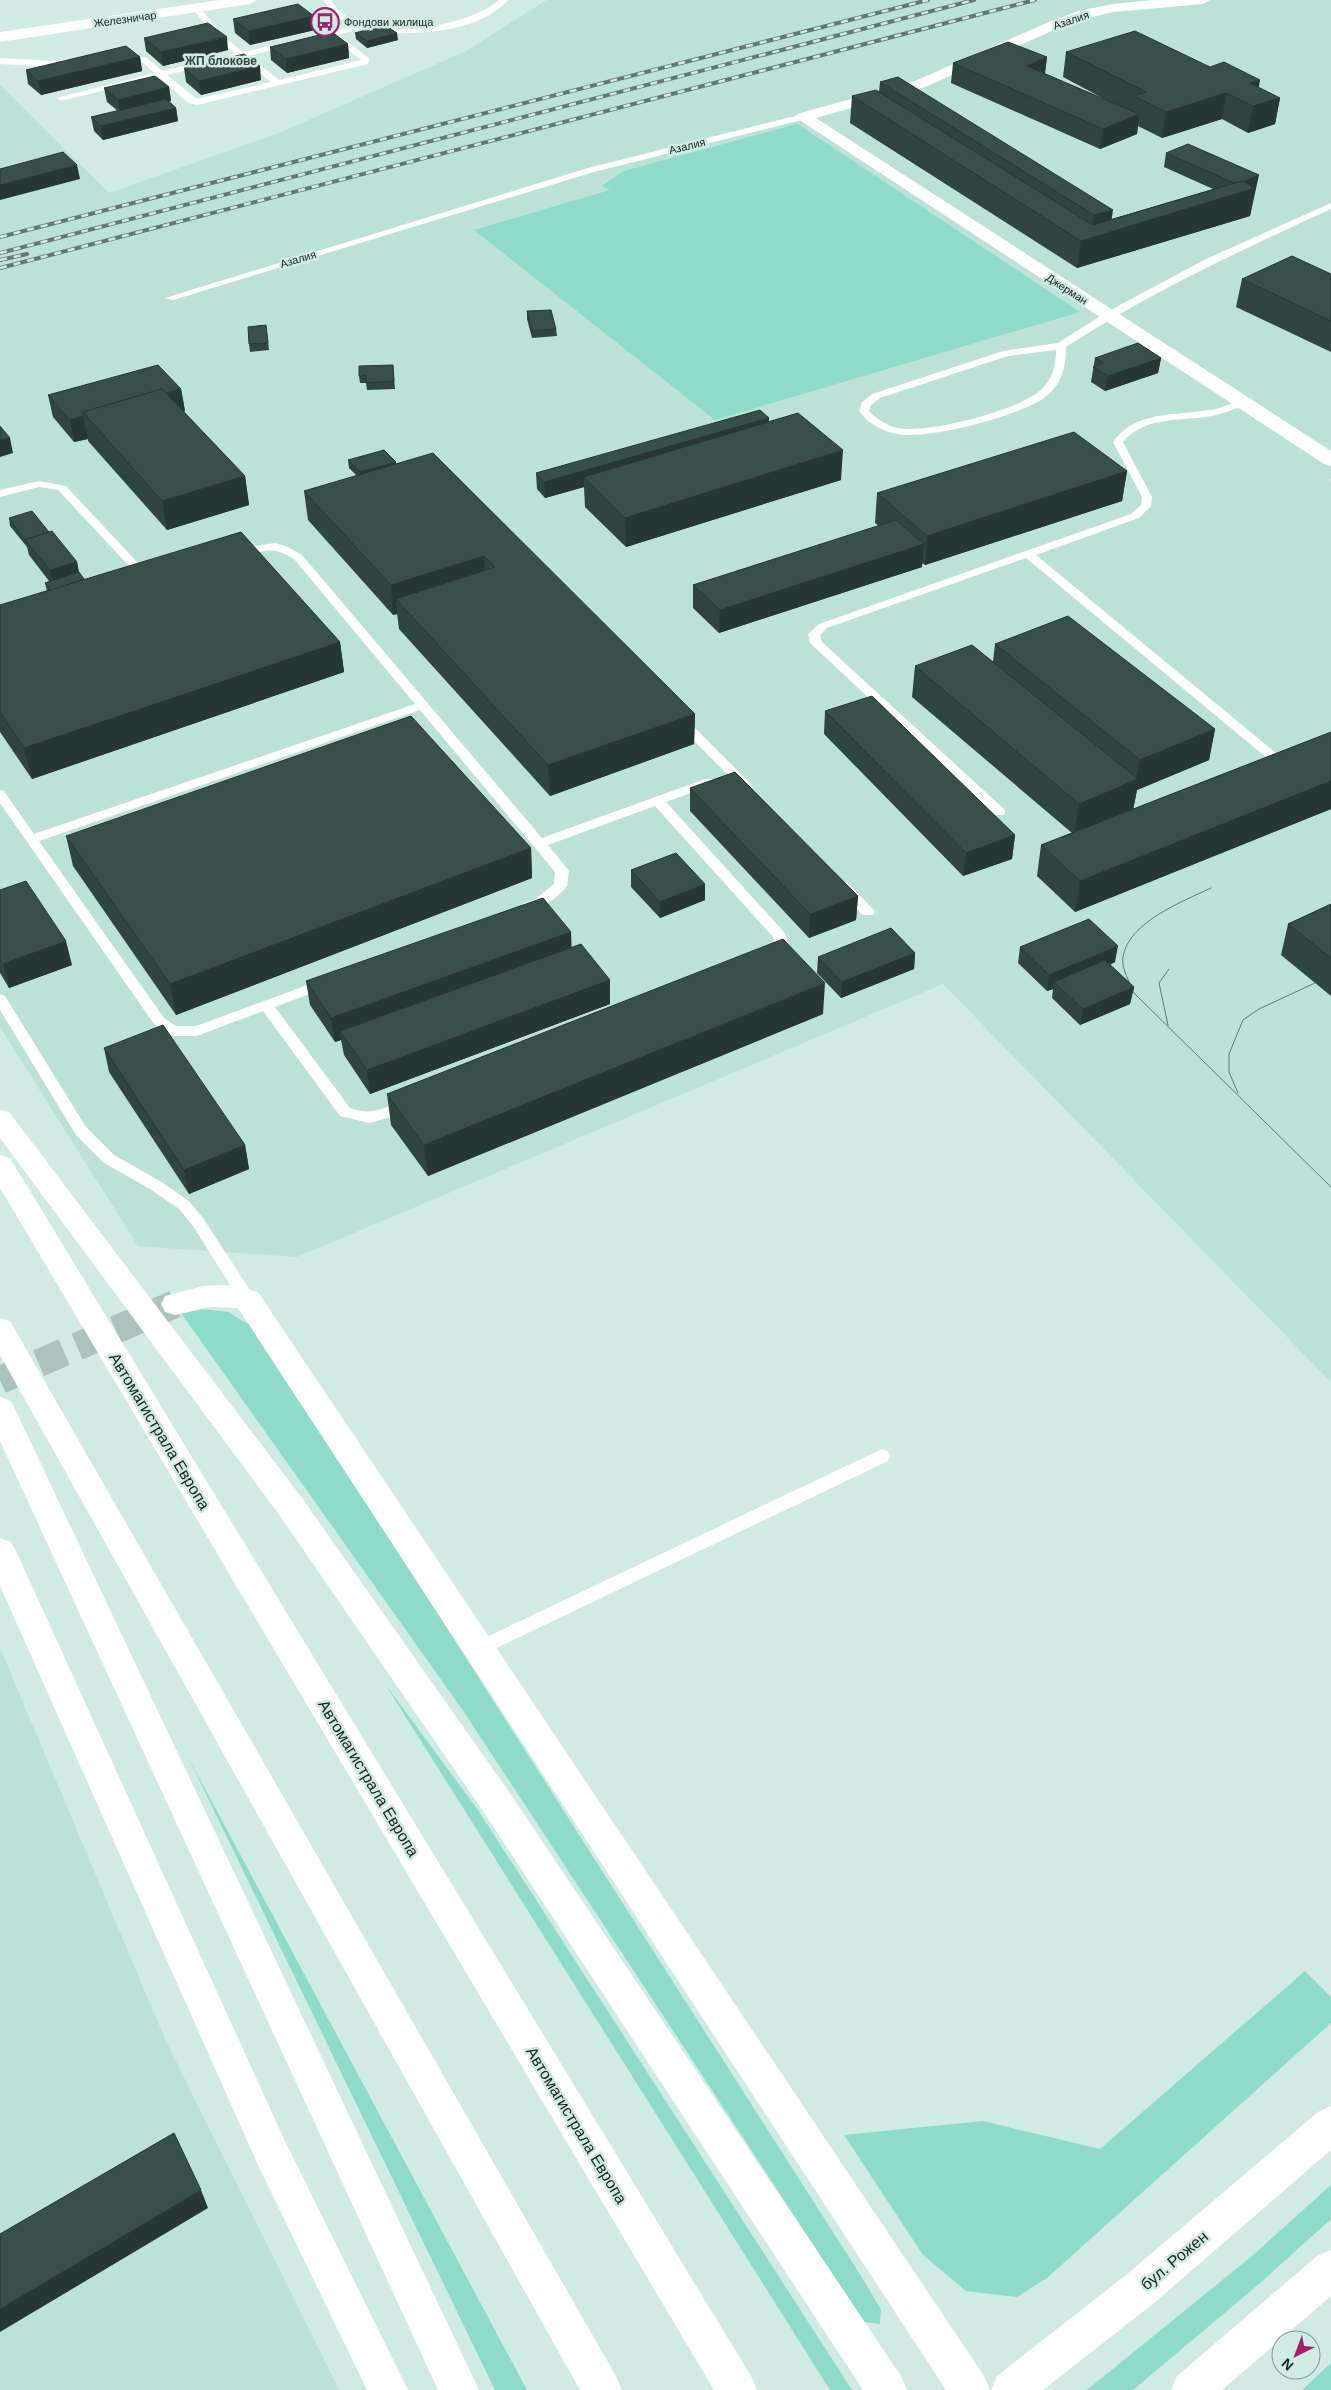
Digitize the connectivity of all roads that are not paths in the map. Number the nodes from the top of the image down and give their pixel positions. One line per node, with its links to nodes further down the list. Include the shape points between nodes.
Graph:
1 (250, 0): 5 (main road, Железничар)
2 (327, 0): 6 (lane, via 340,17)
3 (504, 0): 6 (lane, via 494,9 446,27 409,30)
4 (1203, 0): 18 (main road, Азалия, via 1113,8 1084,14 920,84)
5 (197, 9): 8 (main road, Железничар); 11 (lane, via 219,37)
6 (360, 27): 7 (lane)
7 (332, 34): 9 (lane); 16 (lane, via 365,62)
8 (0, 37)
9 (314, 38)
10 (296, 42): 11 (lane)
11 (243, 54): 15 (lane); 16 (lane)
12 (114, 58): 15 (lane, via 143,59)
13 (0, 61): 14 (lane, via 54,64)
14 (84, 61)
15 (160, 73): 16 (lane, via 193,102); 17 (lane)
16 (277, 82)
17 (61, 98)
18 (803, 117): 20 (lane, Азалия, via 591,170); 21 (main road, Джерман)
19 (1331, 206): 21 (lane, via 1209,261)
20 (170, 298)
21 (1108, 315): 22 (lane); 23 (main road, Джерман)
22 (1061, 346): 22 (lane, via 1062,368 1056,379 1039,396 1003,412 920,432 902,432 872,421 864,411 866,404 876,396 974,362 1007,353)
23 (1242, 403): 24 (main road, Джерман); 26 (lane, via 1212,413 1145,421 1125,431 1118,442 1147,497 1146,506 1135,516)
24 (1331, 460)
25 (0, 494): 28 (lane, via 49,482 62,488)
26 (1028, 554): 32 (lane); 38 (lane, via 823,626 814,634 816,643)
27 (222, 560): 29 (lane, via 267,546 286,548 298,557)
28 (149, 582)
29 (423, 705): 39 (lane); 40 (lane)
30 (671, 711): 34 (lane)
31 (1300, 760): 32 (lane)
32 (1284, 766): 33 (lane)
33 (1266, 773)
34 (734, 774): 36 (lane); 37 (lane)
35 (0, 794): 39 (lane)
36 (754, 794)
37 (657, 800): 40 (lane); 44 (lane, via 780,936 782,948 774,957)
38 (999, 812)
39 (32, 839): 47 (lane, via 159,1020 173,1031 197,1031)
40 (539, 844): 42 (lane, via 562,871 560,886 540,902)
41 (834, 878): 43 (lane)
42 (513, 912)
43 (868, 912)
44 (765, 960)
45 (339, 978): 47 (lane)
46 (0, 999): 51 (lane, via 81,1131 109,1160 184,1205)
47 (266, 1005): 48 (lane, via 345,1112 360,1118 378,1117)
48 (424, 1098)
49 (0, 1119): 65 (main road, via 297,1515 495,1800)
50 (0, 1165): 64 (main road, Автомагистрала Европа)
51 (248, 1300): 52 (main road, via 230,1294 212,1294); 57 (main road)
52 (175, 1304)
53 (0, 1329): 63 (main road)
54 (0, 1410): 62 (main road)
55 (882, 1456): 57 (lane)
56 (0, 1551): 61 (main road, via 271,2152)
57 (480, 1648): 66 (main road)
58 (1331, 2125): 67 (main road, бул. Рожен, via 1140,2289)
59 (1331, 2270): 60 (main road)
60 (1197, 2387)
61 (388, 2390)
62 (459, 2390)
63 (602, 2390)
64 (737, 2390)
65 (887, 2390)
66 (970, 2390)
67 (1011, 2390)

